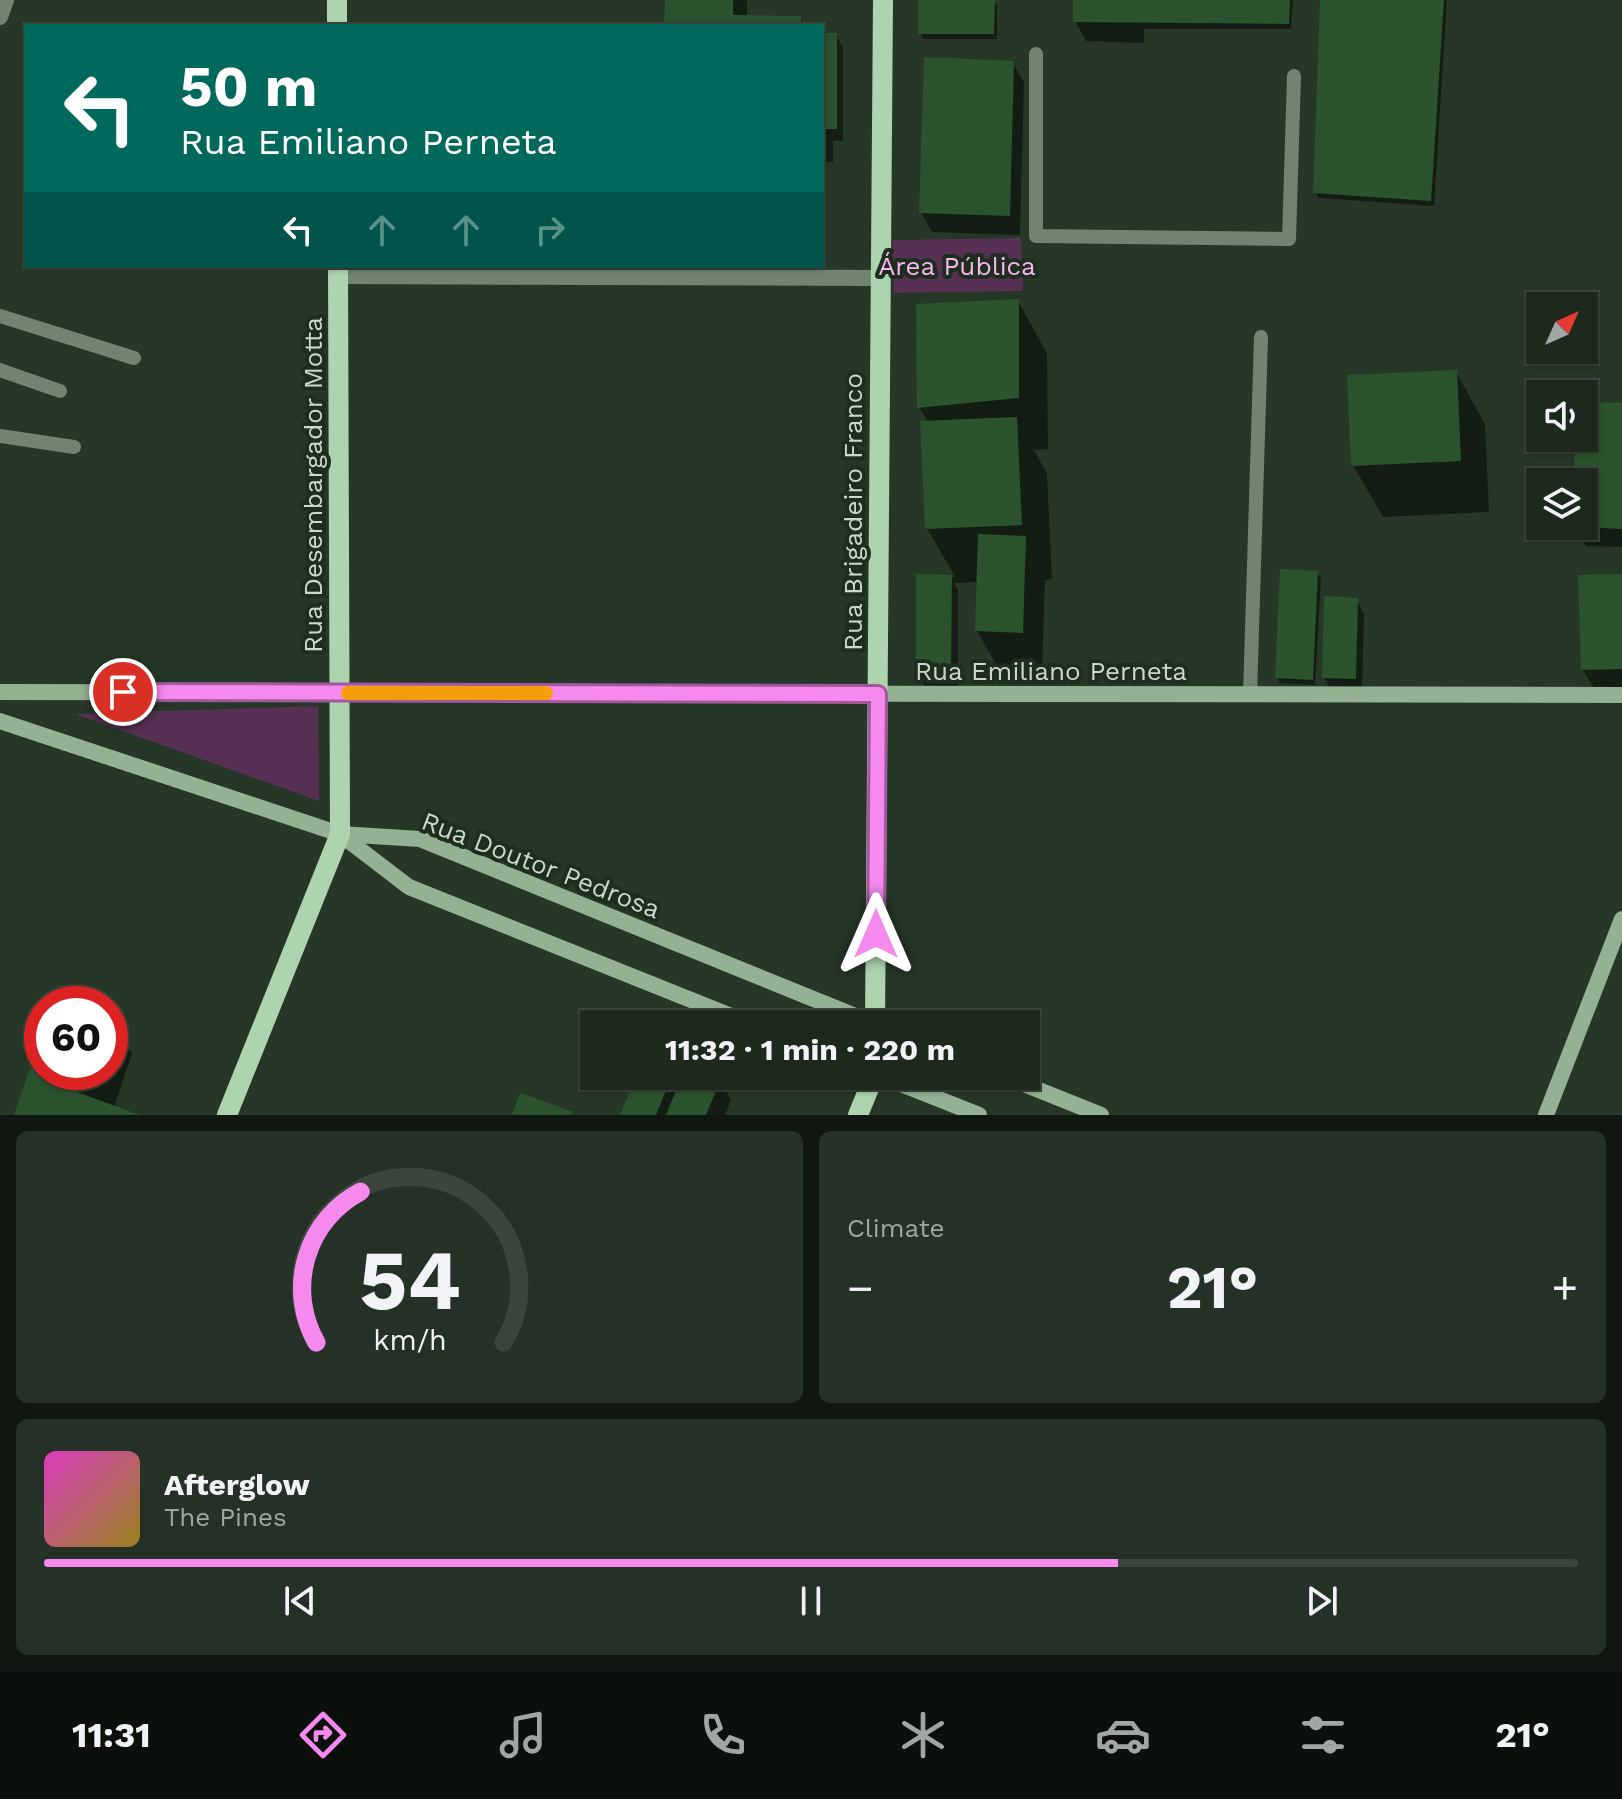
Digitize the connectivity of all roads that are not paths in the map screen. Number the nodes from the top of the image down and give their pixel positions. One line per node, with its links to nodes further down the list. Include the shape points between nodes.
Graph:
1 (6, 0): 4 (street)
2 (337, 0): 5 (main road)
3 (883, 0): 9 (main road, Rua Brigadeiro Franco)
4 (0, 17)
5 (337, 24)
6 (1036, 54): 7 (lane, via 1036,236 1289,239)
7 (1294, 76)
8 (338, 271): 9 (street); 18 (main road, Rua Desembargador Motta)
9 (880, 278): 19 (main road, Rua Brigadeiro Franco)
10 (0, 316): 12 (lane)
11 (1261, 337): 20 (lane)
12 (134, 358)
13 (0, 370): 14 (lane)
14 (60, 391)
15 (0, 436): 16 (lane)
16 (74, 447)
17 (0, 692): 18 (main road, Rua Emiliano Perneta)
18 (339, 693): 19 (main road, Rua Emiliano Perneta); 23 (main road, Rua Desembargador Motta)
19 (878, 694): 20 (main road, Rua Emiliano Perneta); 27 (main road, Rua Brigadeiro Franco)
20 (1250, 695): 21 (main road, Rua Emiliano Perneta)
21 (1622, 695)
22 (0, 721): 23 (main road)
23 (340, 834): 25 (main road, via 409,887); 26 (main road, Rua Doutor Pedrosa, via 420,839); 31 (main road, Rua Desembargador Motta)
24 (1622, 919): 35 (main road)
25 (716, 1010)
26 (841, 1010)
27 (875, 1010)
28 (868, 1090): 32 (main road)
29 (916, 1090): 33 (main road)
30 (1039, 1090): 34 (main road)
31 (227, 1115)
32 (858, 1115)
33 (979, 1115)
34 (1101, 1115)
35 (1546, 1115)

